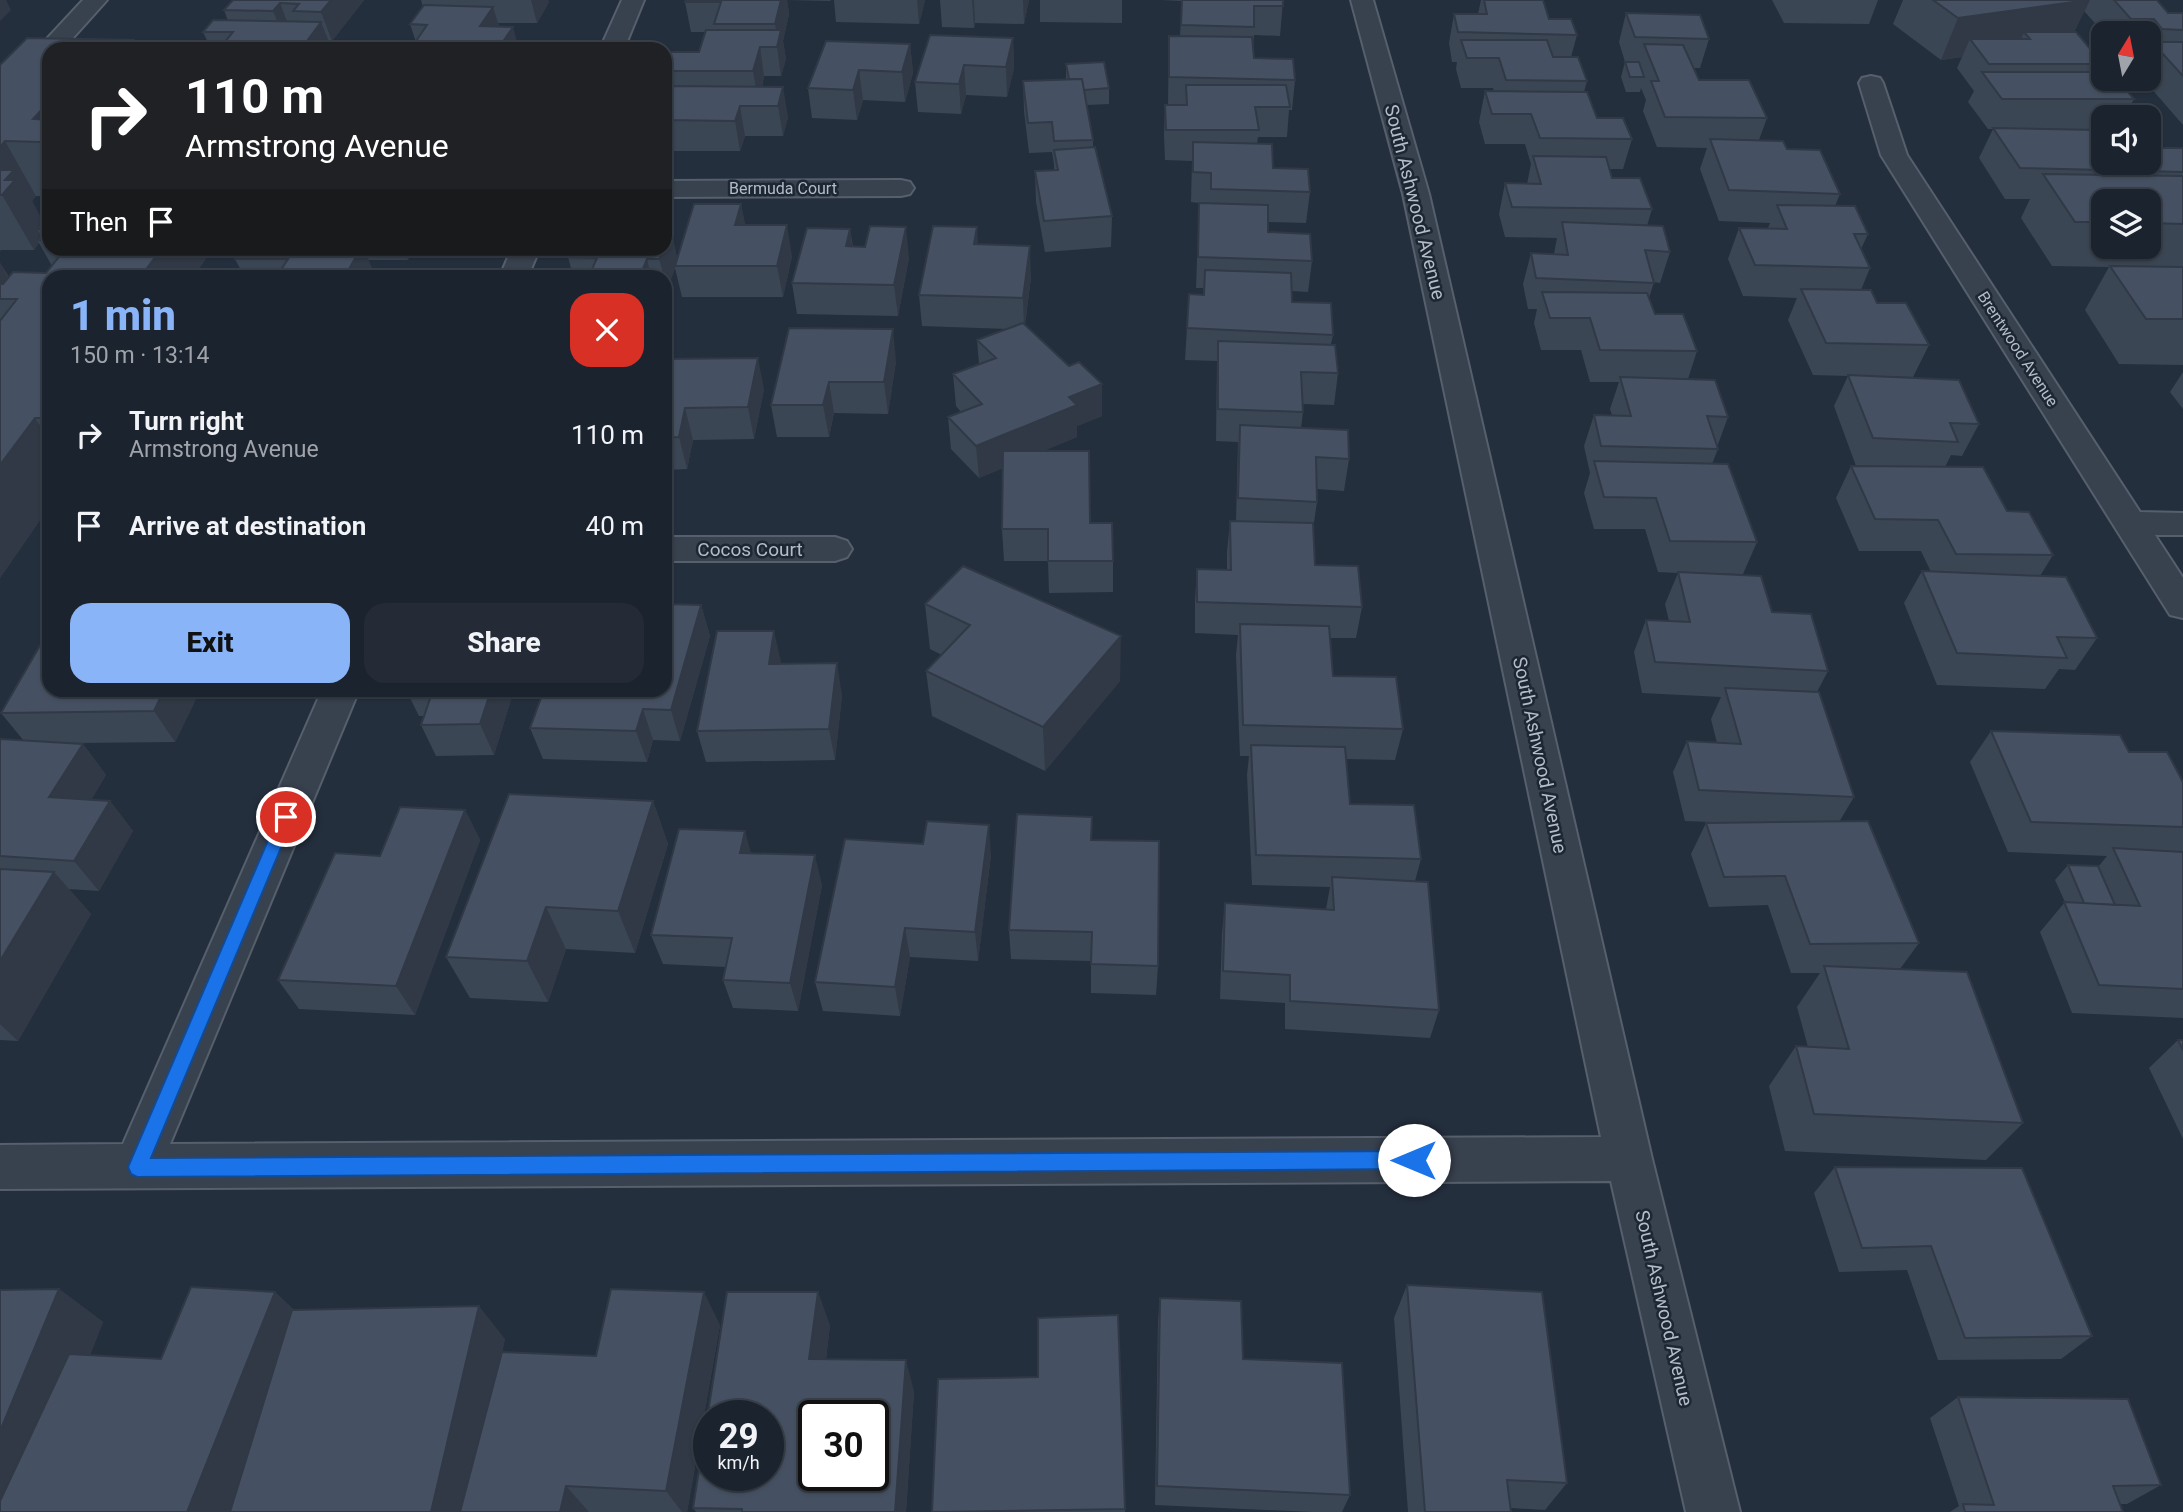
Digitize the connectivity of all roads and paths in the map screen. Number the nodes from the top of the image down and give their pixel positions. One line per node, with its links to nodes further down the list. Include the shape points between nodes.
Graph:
1 (96, 0): 4 (street)
2 (633, 0): 5 (street)
3 (1362, 0): 15 (street, South Ashwood Avenue, via 1416,194)
4 (58, 42)
5 (615, 42)
6 (1871, 83): 9 (street, Brentwood Avenue, via 1894,155)
7 (901, 188): 8 (street, Bermuda Court)
8 (672, 189)
9 (2131, 523): 10 (street); 13 (street, Brentwood Avenue)
10 (2183, 524)
11 (672, 549): 12 (street, Cocos Court)
12 (835, 549)
13 (2183, 606)
14 (337, 697): 17 (street)
15 (1629, 1159): 17 (street); 18 (street, South Ashwood Avenue)
16 (0, 1167): 17 (street)
17 (137, 1167)
18 (1713, 1512)

